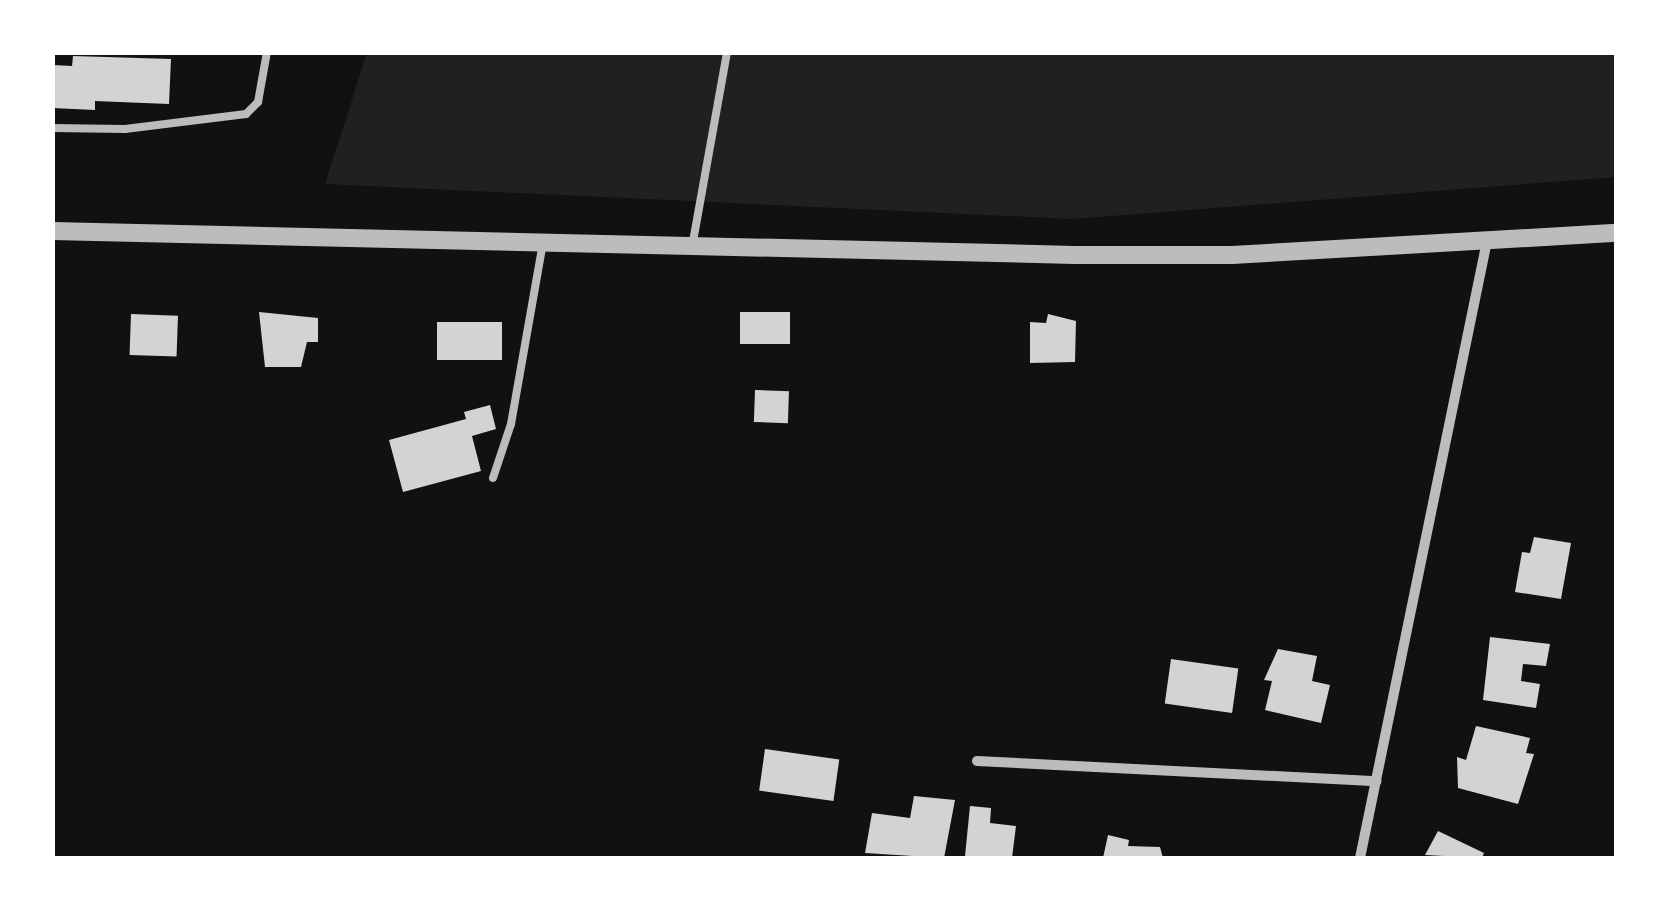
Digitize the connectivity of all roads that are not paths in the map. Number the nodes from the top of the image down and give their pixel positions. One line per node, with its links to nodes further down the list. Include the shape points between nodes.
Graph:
1 (267, 52): 3 (lane, via 258,102 246,114 125,129)
2 (727, 52): 8 (lane)
3 (52, 128)
4 (52, 231): 7 (street)
5 (1616, 232): 6 (street)
6 (1487, 241): 8 (street, via 1232,255); 11 (street)
7 (543, 243): 8 (street); 9 (lane, via 511,424)
8 (692, 247)
9 (493, 478)
10 (977, 761): 11 (street)
11 (1376, 780): 12 (street)
12 (1360, 858)

